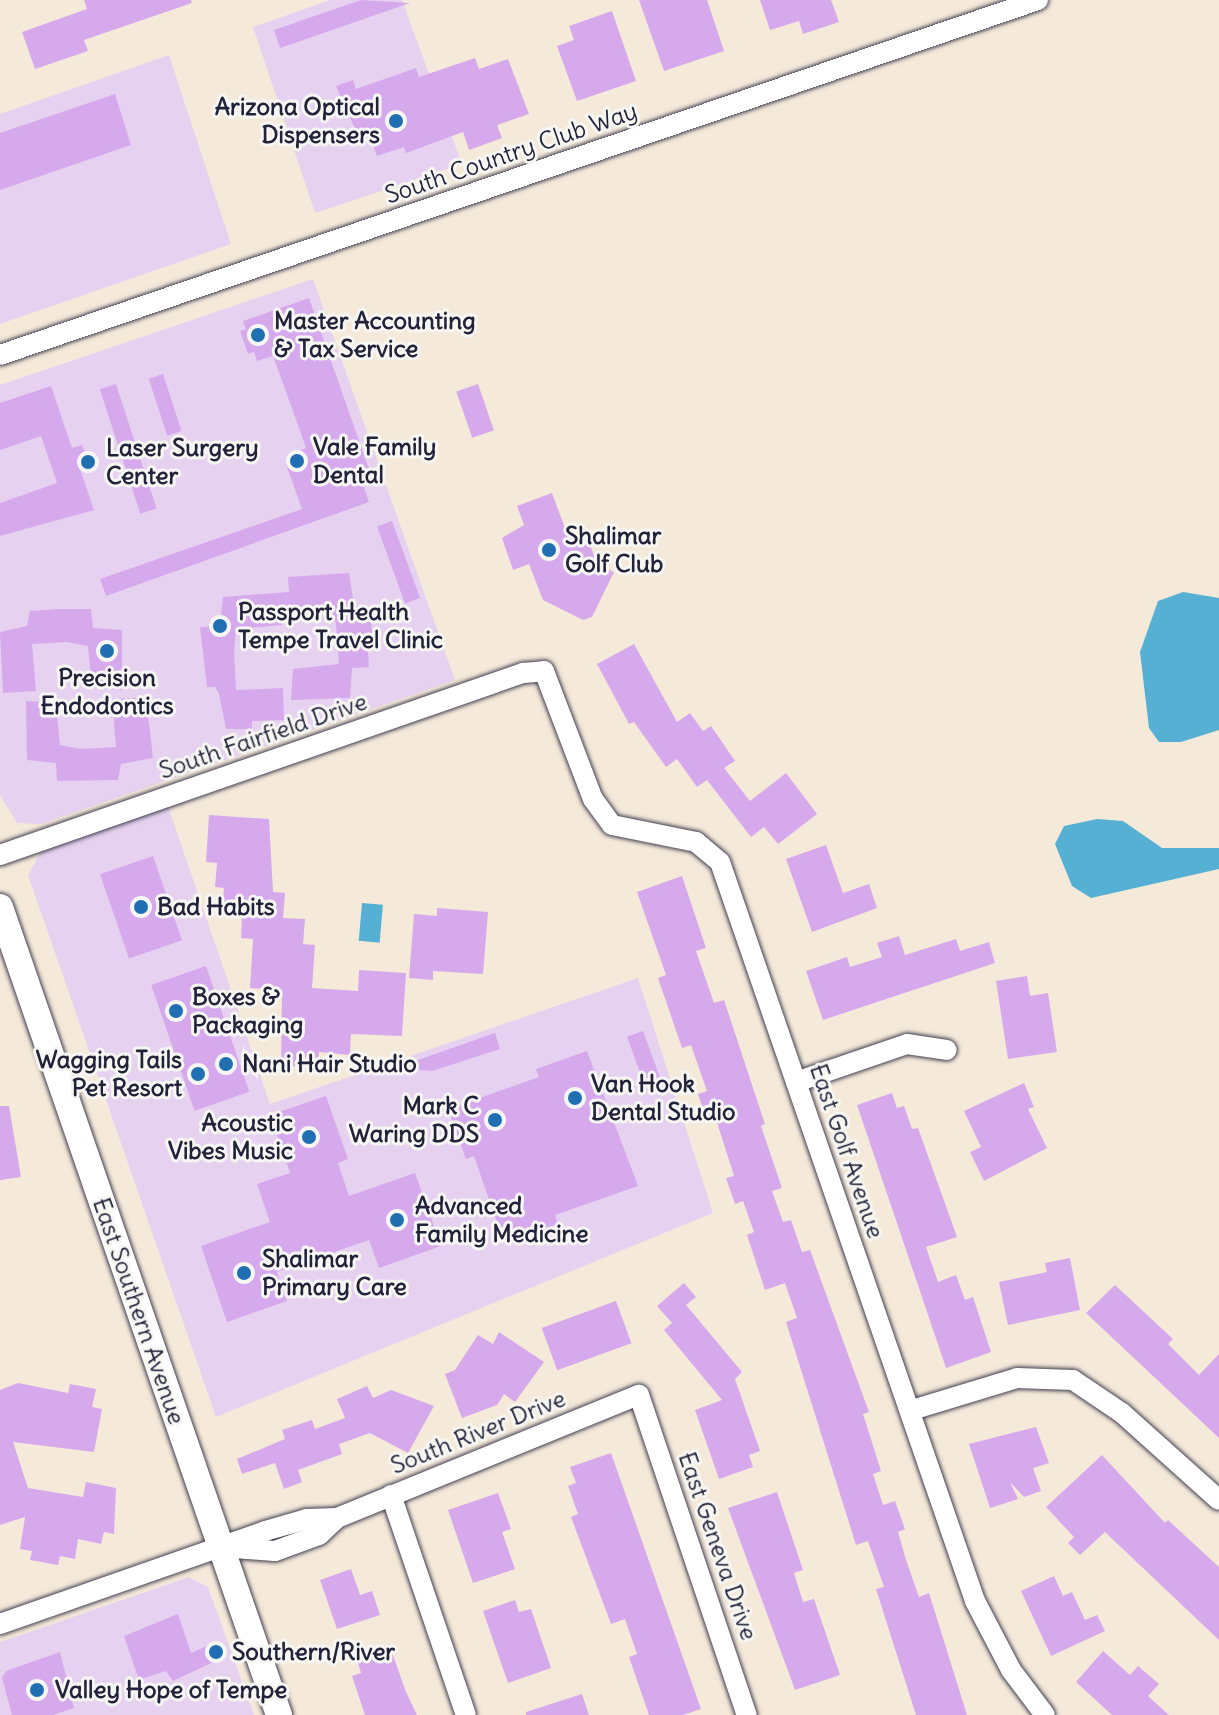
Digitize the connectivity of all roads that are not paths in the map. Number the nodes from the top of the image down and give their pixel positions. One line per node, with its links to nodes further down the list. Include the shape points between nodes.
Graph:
1 (1038, 0): 2 (street, South Country Club Way)
2 (0, 355)
3 (544, 671): 4 (street, South Fairfield Drive, via 523,673); 7 (street, East Golf Avenue, via 593,799 612,825 696,842 720,862)
4 (0, 855)
5 (0, 907): 12 (main road, East Southern Avenue)
6 (947, 1050): 7 (street, via 907,1044)
7 (796, 1082): 9 (street, East Golf Avenue)
8 (639, 1395): 10 (street, South River Drive); 16 (street, East Geneva Drive)
9 (912, 1410): 11 (street, via 1017,1378 1073,1380 1122,1413); 17 (street, East Golf Avenue, via 975,1601 1011,1670)
10 (391, 1495): 12 (street, South River Drive, via 337,1518 307,1519); 15 (street)
11 (1219, 1500)
12 (221, 1547): 13 (street, South River Drive); 14 (main road, East Southern Avenue)
13 (0, 1624)
14 (279, 1715)
15 (466, 1715)
16 (747, 1715)
17 (1045, 1715)

